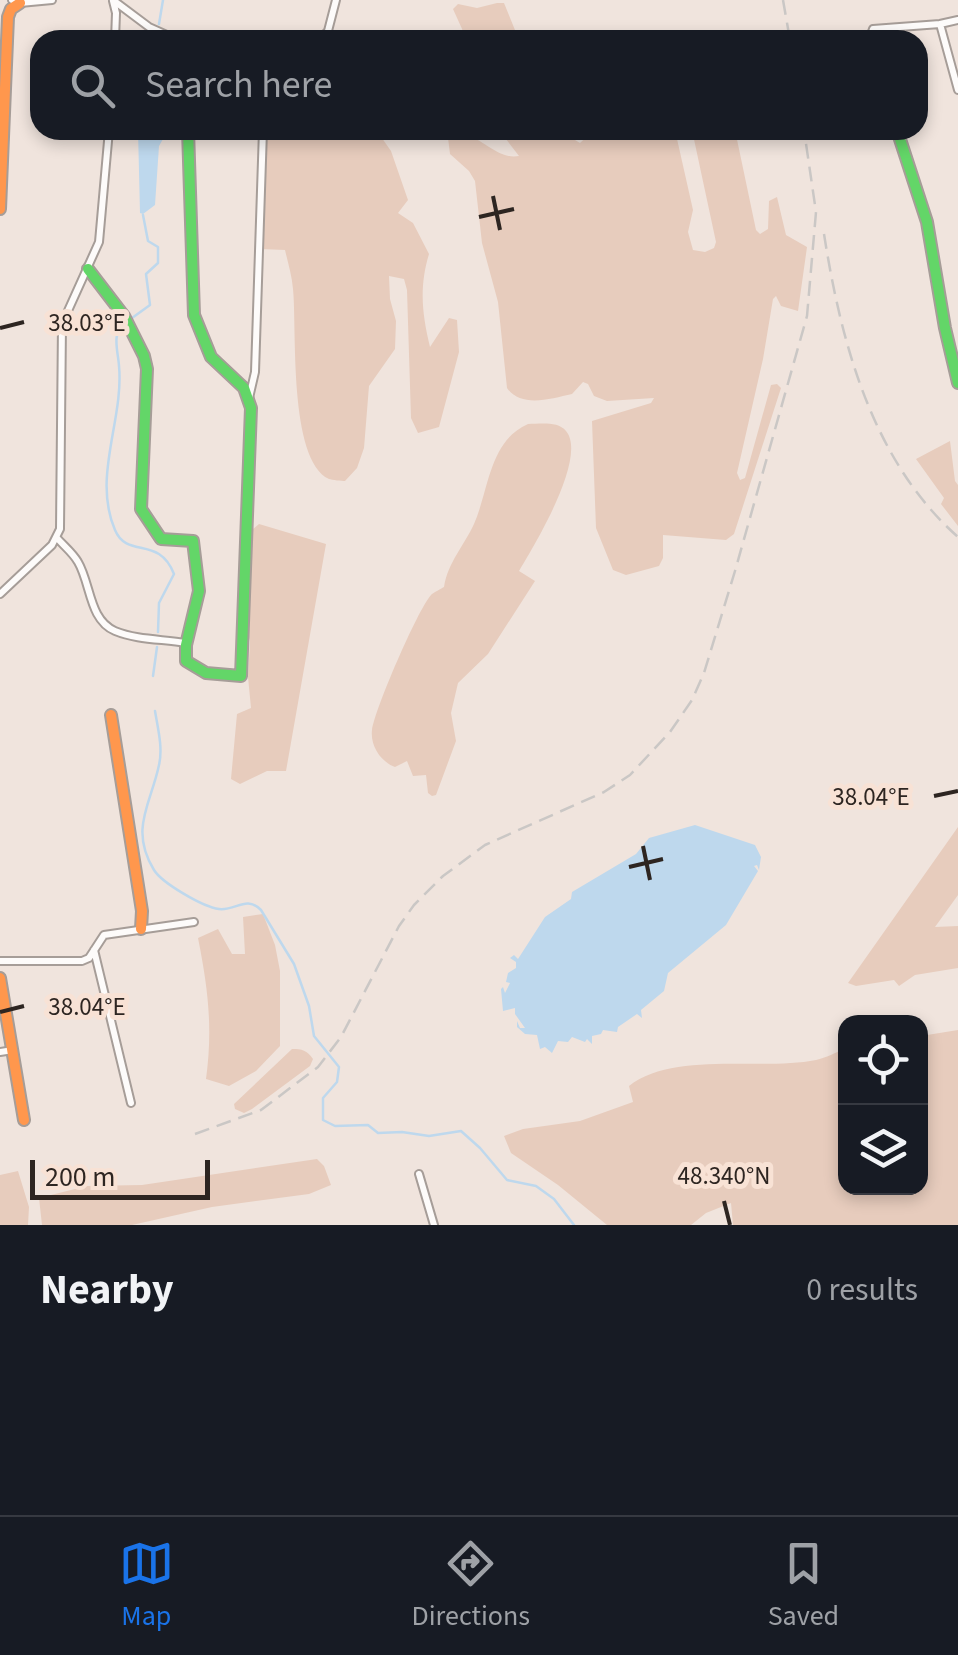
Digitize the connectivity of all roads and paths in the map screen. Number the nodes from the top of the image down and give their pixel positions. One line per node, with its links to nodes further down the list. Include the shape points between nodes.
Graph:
1 (52, 0): 4 (street)
2 (113, 0): 7 (street); 8 (street)
3 (336, 0): 9 (street)
4 (16, 2): 16 (street, via 8,17)
5 (958, 20): 6 (street)
6 (940, 24): 10 (street); 11 (street)
7 (115, 30)
8 (156, 30)
9 (328, 30)
10 (872, 30)
11 (958, 90)
12 (108, 140): 17 (street, via 103,229)
13 (188, 140): 19 (street, via 198,333)
14 (263, 140): 19 (street)
15 (901, 140): 18 (street, via 930,236 944,342)
16 (0, 209)
17 (88, 268): 20 (street, via 60,336); 22 (street, via 144,353 141,509 161,539 194,541 198,599)
18 (958, 382)
19 (249, 398): 22 (street, via 242,676 190,666)
20 (57, 538): 21 (street); 22 (street, via 76,559 110,630)
21 (0, 594)
22 (186, 643)
23 (112, 716): 25 (street)
24 (194, 922): 25 (street)
25 (141, 929): 26 (street, via 104,935)
26 (93, 952): 27 (street, via 68,962); 31 (street)
27 (0, 961)
28 (0, 978): 29 (street)
29 (13, 1050): 30 (street); 32 (street)
30 (0, 1052)
31 (131, 1103)
32 (24, 1120)
33 (419, 1174): 34 (street)
34 (434, 1225)

